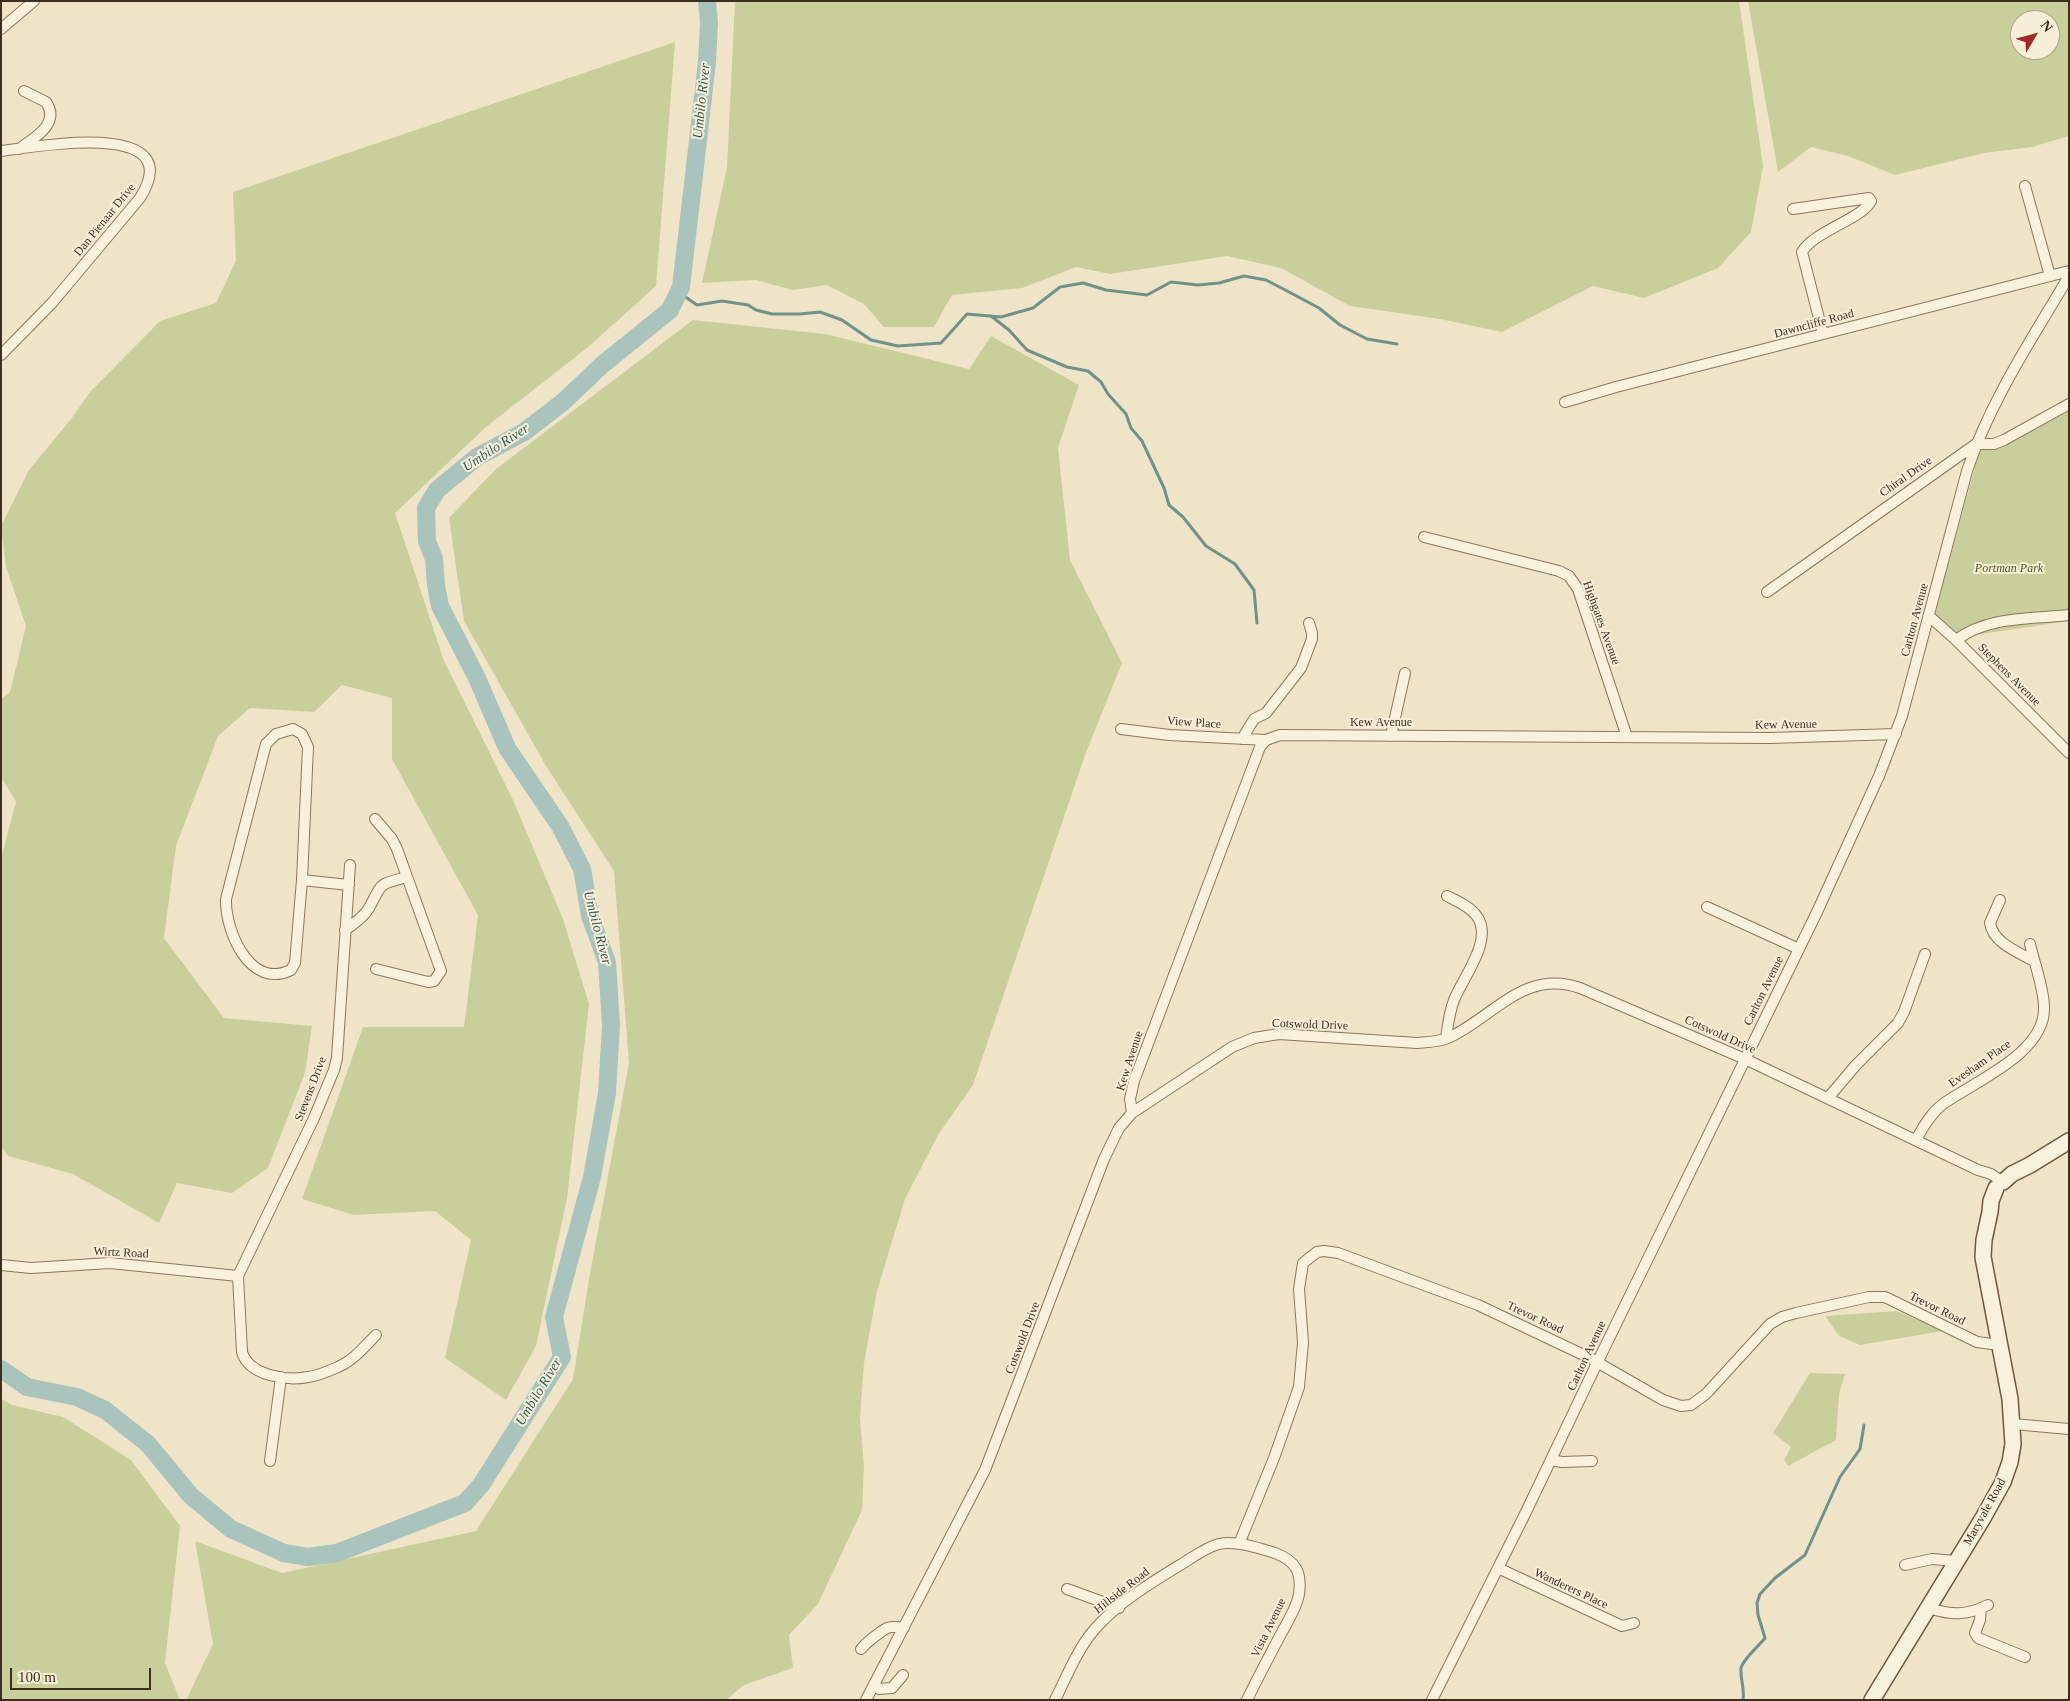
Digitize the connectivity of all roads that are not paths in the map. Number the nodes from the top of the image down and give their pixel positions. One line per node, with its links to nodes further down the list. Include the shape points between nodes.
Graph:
1 (34, 1): 2 (street)
2 (1, 29)
3 (24, 91): 4 (street, via 46,102 51,117 44,130)
4 (18, 149): 5 (street, Dan Pienaar Drive); 12 (street, Dan Pienaar Drive, via 81,142 122,145 136,149 145,158 150,176 140,198 52,304)
5 (1, 151)
6 (2025, 186): 9 (street)
7 (1793, 209): 11 (street, via 1862,198 1871,201 1822,234 1802,252)
8 (2069, 271): 9 (street, Dawncliffe Road)
9 (2050, 276): 11 (street, Dawncliffe Road)
10 (2069, 276): 15 (street, Carlton Avenue, via 2004,387)
11 (1823, 334): 13 (street, Dawncliffe Road)
12 (1, 355)
13 (1565, 402)
14 (2069, 404): 15 (street, Chiral Drive, via 2004,440 1994,444)
15 (1976, 444): 17 (street, Chiral Drive); 19 (street, Carlton Avenue)
16 (1424, 537): 26 (street, Highgates Avenue, via 1569,576 1578,589)
17 (1767, 592)
18 (2069, 615): 21 (street, via 1999,621 1978,626)
19 (1929, 616): 21 (street, Stephens Avenue); 24 (street, Carlton Avenue)
20 (1309, 623): 27 (street, via 1312,639 1301,668 1266,713 1254,719)
21 (1956, 640): 29 (street, Stephens Avenue)
22 (1405, 673): 25 (street)
23 (1121, 729): 27 (street, View Place)
24 (1896, 734): 26 (street, Kew Avenue, via 1770,738); 40 (street, Carlton Avenue)
25 (1391, 736): 26 (street, Kew Avenue); 28 (street, Kew Avenue, via 1280,735)
26 (1627, 737)
27 (1242, 739): 28 (street, View Place)
28 (1266, 740): 47 (street, Kew Avenue, via 1260,747 1134,1082 1130,1098)
29 (2069, 753)
30 (375, 818): 32 (street, via 392,839)
31 (350, 865): 34 (street, Stevens Drive)
32 (406, 877): 38 (street, via 378,889 363,916); 43 (street, via 441,971 434,981 428,982)
33 (302, 880): 33 (street, via 308,747 302,734 293,729 276,734 266,744 226,899 228,926 240,952 248,962 269,973 285,973 295,963); 34 (street)
34 (349, 885): 38 (street, Stevens Drive)
35 (1447, 896): 44 (street, via 1477,916 1483,932 1455,998)
36 (2000, 900): 42 (street, via 1990,923 1993,933)
37 (1707, 907): 40 (street)
38 (345, 930): 52 (street, Stevens Drive, via 339,1043 334,1070)
39 (2030, 944): 42 (street, Evesham Place)
40 (1799, 949): 45 (street, Carlton Avenue)
41 (1925, 954): 46 (street, via 1898,1023)
42 (2034, 961): 48 (street, Evesham Place, via 2044,1006 2043,1023 2037,1034 1998,1070 1942,1104 1925,1123)
43 (376, 969)
44 (1446, 1038): 45 (street, Cotswold Drive, via 1513,995 1558,982 1580,988); 47 (street, Cotswold Drive, via 1418,1043 1279,1034 1254,1038 1232,1047)
45 (1745, 1059): 46 (street, Cotswold Drive); 55 (street, Carlton Avenue)
46 (1828, 1098): 48 (street, Cotswold Drive)
47 (1132, 1113): 70 (street, Cotswold Drive, via 1119,1128 1104,1159 985,1470)
48 (1916, 1140): 50 (street, Cotswold Drive, via 1991,1174)
49 (2069, 1141): 50 (street, Maryvale Road, via 2030,1165 2018,1179)
50 (2001, 1186): 54 (street, Maryvale Road, via 1990,1212 1983,1257)
51 (1, 1265): 52 (street, Wirtz Road, via 40,1268 110,1263)
52 (238, 1276): 56 (street, via 244,1360 253,1369)
53 (376, 1335): 56 (street, via 355,1357 338,1367 308,1378)
54 (1999, 1345): 55 (street, Trevor Road, via 1977,1342 1885,1298 1869,1297 1796,1313 1770,1324 1706,1394 1691,1405 1680,1406 1663,1400); 57 (street, Maryvale Road)
55 (1597, 1362): 59 (street, Carlton Avenue); 62 (street, Trevor Road, via 1478,1305 1338,1253 1317,1252 1303,1263 1300,1274 1303,1342 1299,1387)
56 (281, 1377): 61 (street)
57 (2013, 1424): 58 (street); 63 (street, Maryvale Road, via 2010,1462 2003,1482)
58 (2069, 1429)
59 (1551, 1460): 60 (street); 65 (street, Carlton Avenue)
60 (1592, 1460)
61 (270, 1461)
62 (1239, 1544): 67 (street, Hillside Road, via 1232,1542 1208,1548); 77 (street, Vista Avenue, via 1276,1554 1293,1563 1300,1580 1299,1596)
63 (1956, 1561): 64 (street, via 1932,1559); 68 (street, Maryvale Road)
64 (1905, 1565)
65 (1498, 1568): 69 (street, Wanderers Place, via 1607,1620 1622,1626); 78 (street, Carlton Avenue)
66 (1067, 1589): 67 (street)
67 (1119, 1608): 76 (street, Hillside Road, via 1082,1647)
68 (1928, 1608): 72 (street, via 1949,1614 1984,1607 1975,1633 1978,1638); 79 (street, Maryvale Road)
69 (1634, 1623)
70 (904, 1628): 71 (street, via 882,1629); 74 (street, Cotswold Drive)
71 (861, 1648)
72 (2025, 1657)
73 (903, 1674): 74 (street, via 892,1688 879,1688)
74 (874, 1684): 75 (street, Cotswold Drive)
75 (866, 1700)
76 (1055, 1700)
77 (1247, 1700)
78 (1432, 1700)
79 (1872, 1700)

